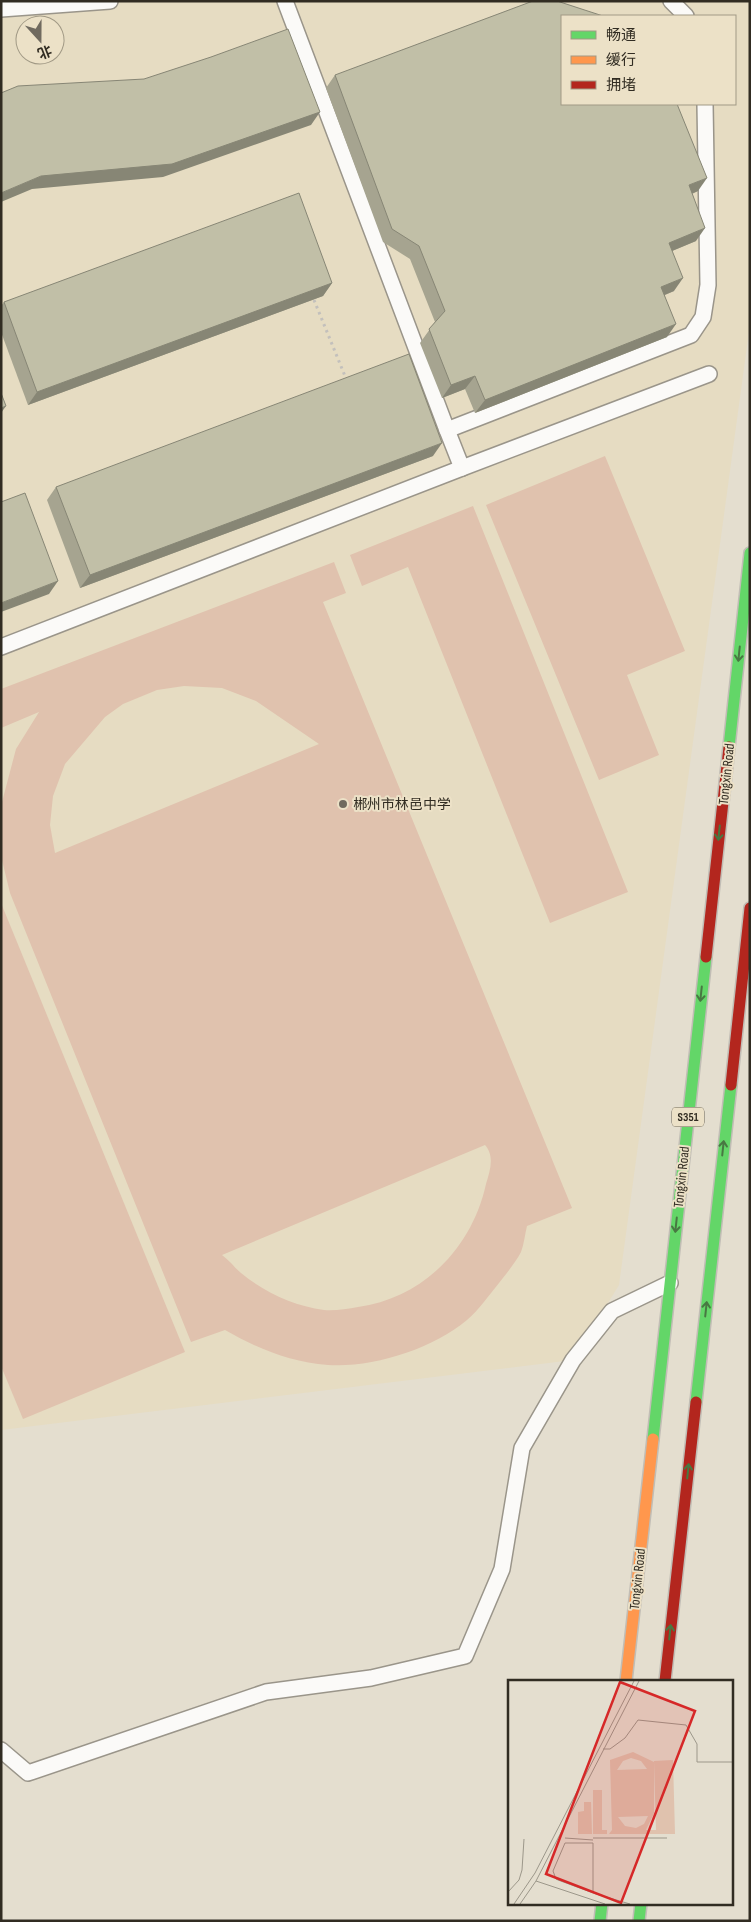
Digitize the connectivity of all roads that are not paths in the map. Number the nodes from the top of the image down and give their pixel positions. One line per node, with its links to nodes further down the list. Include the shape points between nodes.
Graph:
1 (110, 1): 4 (lane)
2 (285, 1): 8 (lane)
3 (671, 1): 5 (lane)
4 (1, 9)
5 (685, 15)
6 (705, 105): 8 (lane, via 708,285 703,318 691,335)
7 (709, 374): 9 (lane)
8 (447, 430): 9 (lane)
9 (462, 468): 11 (lane)
10 (750, 553): 13 (main road, Tongxin Road / S351, one-way to 13)
11 (1, 647)
12 (750, 908): 15 (main road, one-way to 12)
13 (670, 1283): 14 (main road, Tongxin Road / S351); 16 (lane, via 612,1311 573,1360 522,1448 502,1569 466,1656 371,1678 266,1692 28,1773)
14 (626, 1680)
15 (665, 1680)
16 (1, 1750)
17 (602, 1904): 19 (main road)
18 (641, 1904): 20 (main road)
19 (600, 1921)
20 (639, 1921)

